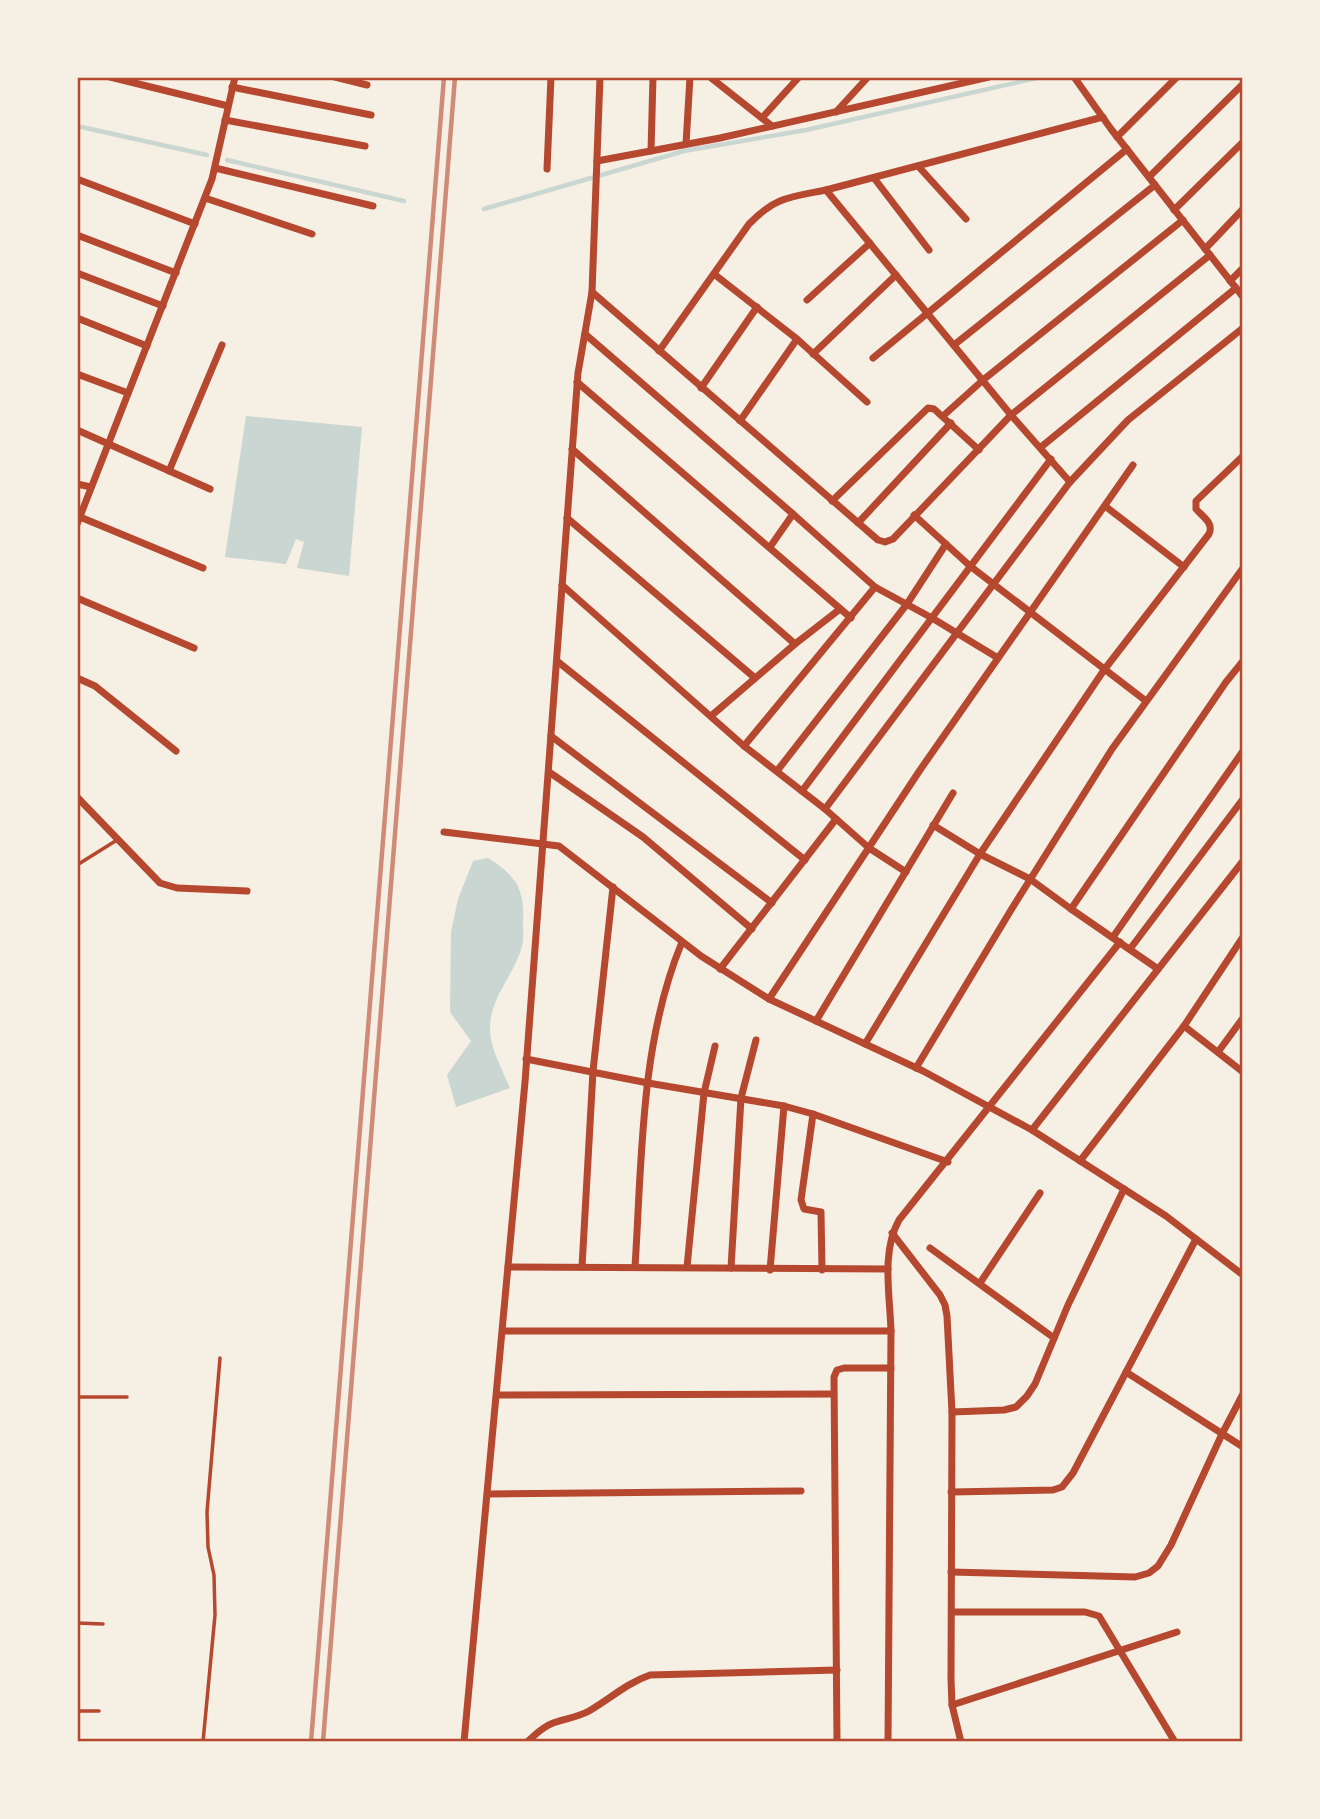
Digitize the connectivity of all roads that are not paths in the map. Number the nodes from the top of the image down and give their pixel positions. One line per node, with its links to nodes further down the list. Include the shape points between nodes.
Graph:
1 (110, 77): 17 (street)
2 (235, 77): 16 (street)
3 (335, 77): 15 (street)
4 (551, 77): 33 (street)
5 (600, 77): 30 (street)
6 (653, 77): 29 (street)
7 (690, 77): 26 (street)
8 (710, 77): 21 (street)
9 (799, 77): 21 (street)
10 (867, 77): 18 (street)
11 (989, 77): 18 (street)
12 (1074, 77): 20 (street)
13 (1177, 77): 24 (street)
14 (1243, 84): 35 (street)
15 (367, 85)
16 (232, 88): 17 (street); 19 (street)
17 (228, 106): 22 (street)
18 (836, 112): 23 (street)
19 (370, 115)
20 (1103, 117): 24 (street); 31 (street)
21 (762, 118): 23 (street)
22 (225, 120): 27 (street); 32 (street)
23 (772, 126): 26 (street)
24 (1117, 137): 28 (street)
25 (1243, 142): 42 (street)
26 (686, 144): 29 (street)
27 (365, 146)
28 (1127, 149): 35 (street); 62 (street)
29 (651, 151): 30 (street)
30 (596, 165): 57 (street)
31 (918, 166): 34 (street); 43 (street)
32 (215, 168): 39 (street); 40 (street)
33 (547, 169)
34 (874, 177): 38 (street); 49 (street)
35 (1149, 177): 37 (street)
36 (77, 179): 45 (street)
37 (1155, 185): 42 (street); 68 (street)
38 (826, 190): 48 (street); 54 (street, via 780,199 764,209)
39 (205, 198): 45 (street); 46 (street)
40 (373, 206)
41 (1243, 209): 50 (street)
42 (1174, 210): 44 (street)
43 (966, 219)
44 (1183, 220): 50 (street); 74 (street)
45 (195, 223): 53 (street)
46 (312, 234)
47 (77, 235): 53 (street)
48 (870, 243): 55 (street); 59 (street)
49 (929, 250)
50 (1207, 252): 56 (street); 79 (street)
51 (1243, 268): 56 (street)
52 (77, 273): 60 (street)
53 (176, 273): 60 (street)
54 (714, 274): 61 (street); 70 (street)
55 (896, 275): 62 (street); 71 (street)
56 (1233, 284): 58 (street); 85 (street)
57 (592, 292): 65 (street); 70 (street)
58 (1243, 297)
59 (807, 300)
60 (163, 306): 69 (street)
61 (757, 307): 66 (street); 76 (street)
62 (927, 313): 68 (street); 72 (street)
63 (77, 318): 69 (street)
64 (1243, 328): 92 (street, via 1128,420)
65 (584, 334): 75 (street); 98 (street)
66 (797, 339): 71 (street); 81 (street)
67 (222, 345): 91 (street)
68 (954, 345): 74 (street)
69 (147, 346): 77 (street)
70 (659, 351): 76 (street)
71 (813, 354): 78 (street)
72 (873, 358)
73 (77, 374): 77 (street)
74 (983, 380): 79 (street); 80 (street)
75 (578, 382): 86 (street); 104 (street)
76 (701, 388): 81 (street)
77 (128, 393): 84 (street)
78 (867, 402)
79 (1011, 415): 85 (street); 87 (street)
80 (943, 416): 82 (street); 96 (street, via 932,408 924,411)
81 (740, 421): 96 (street)
82 (951, 423): 87 (street); 102 (street)
83 (77, 430): 84 (street)
84 (109, 443): 91 (street); 94 (street)
85 (1041, 447): 89 (street)
86 (572, 449): 100 (street); 119 (street)
87 (979, 450): 99 (street)
88 (1243, 456): 106 (street, via 1196,501 1196,509 1211,529)
89 (1051, 459): 92 (street); 105 (street)
90 (1133, 465): 97 (street)
91 (169, 471): 95 (street)
92 (1070, 482): 110 (street)
93 (77, 484): 94 (street)
94 (91, 488): 101 (street)
95 (211, 489)
96 (832, 500): 102 (street)
97 (1105, 506): 106 (street); 115 (street)
98 (793, 514): 104 (street); 111 (street)
99 (914, 515): 102 (street, via 886,542); 103 (street)
100 (567, 518): 109 (street); 126 (street)
101 (78, 520): 107 (street)
102 (858, 523)
103 (946, 544): 105 (street); 113 (street)
104 (770, 547): 114 (street)
105 (970, 566): 110 (street); 117 (street)
106 (1184, 566): 124 (street)
107 (203, 568)
108 (1243, 568): 127 (street)
109 (562, 585): 122 (street); 128 (street)
110 (994, 585): 115 (street); 118 (street)
111 (875, 587): 113 (street); 116 (street)
112 (77, 598): 120 (street)
113 (907, 604): 117 (street); 133 (street)
114 (840, 609): 116 (street); 119 (street)
115 (1029, 614): 121 (street); 124 (street)
116 (851, 618): 130 (street)
117 (932, 618): 118 (street); 135 (street)
118 (957, 634): 121 (street); 139 (street)
119 (795, 644): 126 (street)
120 (194, 648)
121 (998, 658): 145 (street)
122 (557, 661): 129 (street); 147 (street)
123 (1243, 661): 155 (street)
124 (1104, 670): 127 (street); 146 (street)
125 (77, 678): 131 (street, via 95,686)
126 (755, 678): 128 (street)
127 (1146, 701): 151 (street)
128 (711, 716): 130 (street)
129 (551, 736): 134 (street); 154 (street)
130 (744, 746): 133 (street)
131 (176, 751)
132 (1243, 751): 158 (street)
133 (777, 771): 135 (street)
134 (549, 772): 144 (street); 156 (street, via 643,837)
135 (802, 791): 139 (street)
136 (953, 793): 141 (street)
137 (77, 797): 143 (street)
138 (1243, 799): 160 (street)
139 (825, 808): 140 (street)
140 (836, 819): 145 (street); 147 (street)
141 (933, 825): 146 (street); 150 (street)
142 (444, 832): 144 (street)
143 (118, 838): 149 (lane); 153 (street, via 160,883)
144 (544, 844): 152 (street, via 569,851); 171 (street)
145 (869, 848): 150 (street); 163 (street)
146 (980, 854): 151 (street); 168 (street)
147 (805, 860): 154 (street)
148 (1243, 862): 162 (street)
149 (77, 865)
150 (906, 872): 165 (street)
151 (1030, 879): 155 (street); 172 (street)
152 (613, 887): 159 (street); 173 (street)
153 (247, 891)
154 (772, 903): 156 (street)
155 (1071, 909): 158 (street)
156 (751, 929): 161 (street)
157 (1243, 937): 166 (street)
158 (1116, 940): 160 (street); 179 (street)
159 (682, 942): 161 (street); 175 (street, via 662,999)
160 (1130, 949): 162 (street)
161 (720, 969): 163 (street)
162 (1158, 969): 181 (street)
163 (769, 999): 165 (street)
164 (1243, 1018): 170 (street)
165 (816, 1021): 168 (street)
166 (1184, 1026): 170 (street); 182 (street)
167 (756, 1040): 177 (street)
168 (865, 1044): 172 (street)
169 (715, 1046): 176 (street)
170 (1218, 1052): 174 (street)
171 (526, 1059): 173 (street); 189 (street)
172 (916, 1068): 179 (street)
173 (593, 1071): 175 (street); 190 (street)
174 (1243, 1072)
175 (648, 1083): 176 (street); 191 (street)
176 (704, 1093): 177 (street); 192 (street)
177 (741, 1098): 178 (street); 193 (street)
178 (784, 1105): 180 (street); 195 (street)
179 (990, 1107): 181 (street); 183 (street)
180 (813, 1114): 183 (street); 196 (street, via 801,1200 804,1209 821,1212)
181 (1032, 1130): 182 (street)
182 (1080, 1161): 184 (street)
183 (948, 1162): 186 (street)
184 (1124, 1189): 187 (street); 201 (street)
185 (1040, 1193): 198 (street)
186 (892, 1233): 194 (street); 210 (street, via 946,1305)
187 (1196, 1239): 197 (street); 204 (street)
188 (930, 1248): 198 (street)
189 (508, 1267): 190 (street); 199 (street)
190 (582, 1267): 191 (street)
191 (635, 1267): 192 (street)
192 (687, 1268): 193 (street)
193 (731, 1268): 195 (street)
194 (888, 1269): 196 (street); 200 (street)
195 (770, 1270): 196 (street)
196 (822, 1270)
197 (1243, 1275)
198 (980, 1283): 201 (street)
199 (503, 1331): 200 (street); 207 (street)
200 (891, 1331): 203 (street)
201 (1054, 1338): 210 (street, via 1035,1384 1016,1407)
202 (220, 1358): 226 (lane, via 207,1513 215,1615)
203 (891, 1368): 205 (street, via 837,1370); 230 (street)
204 (1126, 1372): 211 (street); 214 (street, via 1062,1487)
205 (833, 1394): 207 (street); 222 (street)
206 (1243, 1394): 211 (street)
207 (497, 1395): 215 (street)
208 (77, 1397): 209 (lane)
209 (127, 1398)
210 (952, 1412): 214 (street)
211 (1222, 1434): 212 (street); 216 (street, via 1171,1545 1149,1573 1135,1577)
212 (1243, 1447)
213 (801, 1491): 215 (street)
214 (950, 1492): 216 (street)
215 (488, 1494): 227 (street)
216 (951, 1572): 217 (street)
217 (952, 1612): 221 (street, via 1085,1612 1098,1616); 223 (street)
218 (77, 1623): 219 (lane)
219 (103, 1624)
220 (1177, 1632): 221 (street)
221 (1120, 1652): 223 (street); 232 (street)
222 (837, 1670): 228 (street, via 650,1675 588,1711 545,1727); 229 (street)
223 (952, 1705): 231 (street)
224 (77, 1711): 225 (lane)
225 (99, 1711)
226 (203, 1742)
227 (464, 1742)
228 (527, 1742)
229 (837, 1742)
230 (888, 1742)
231 (961, 1742)
232 (1175, 1742)

